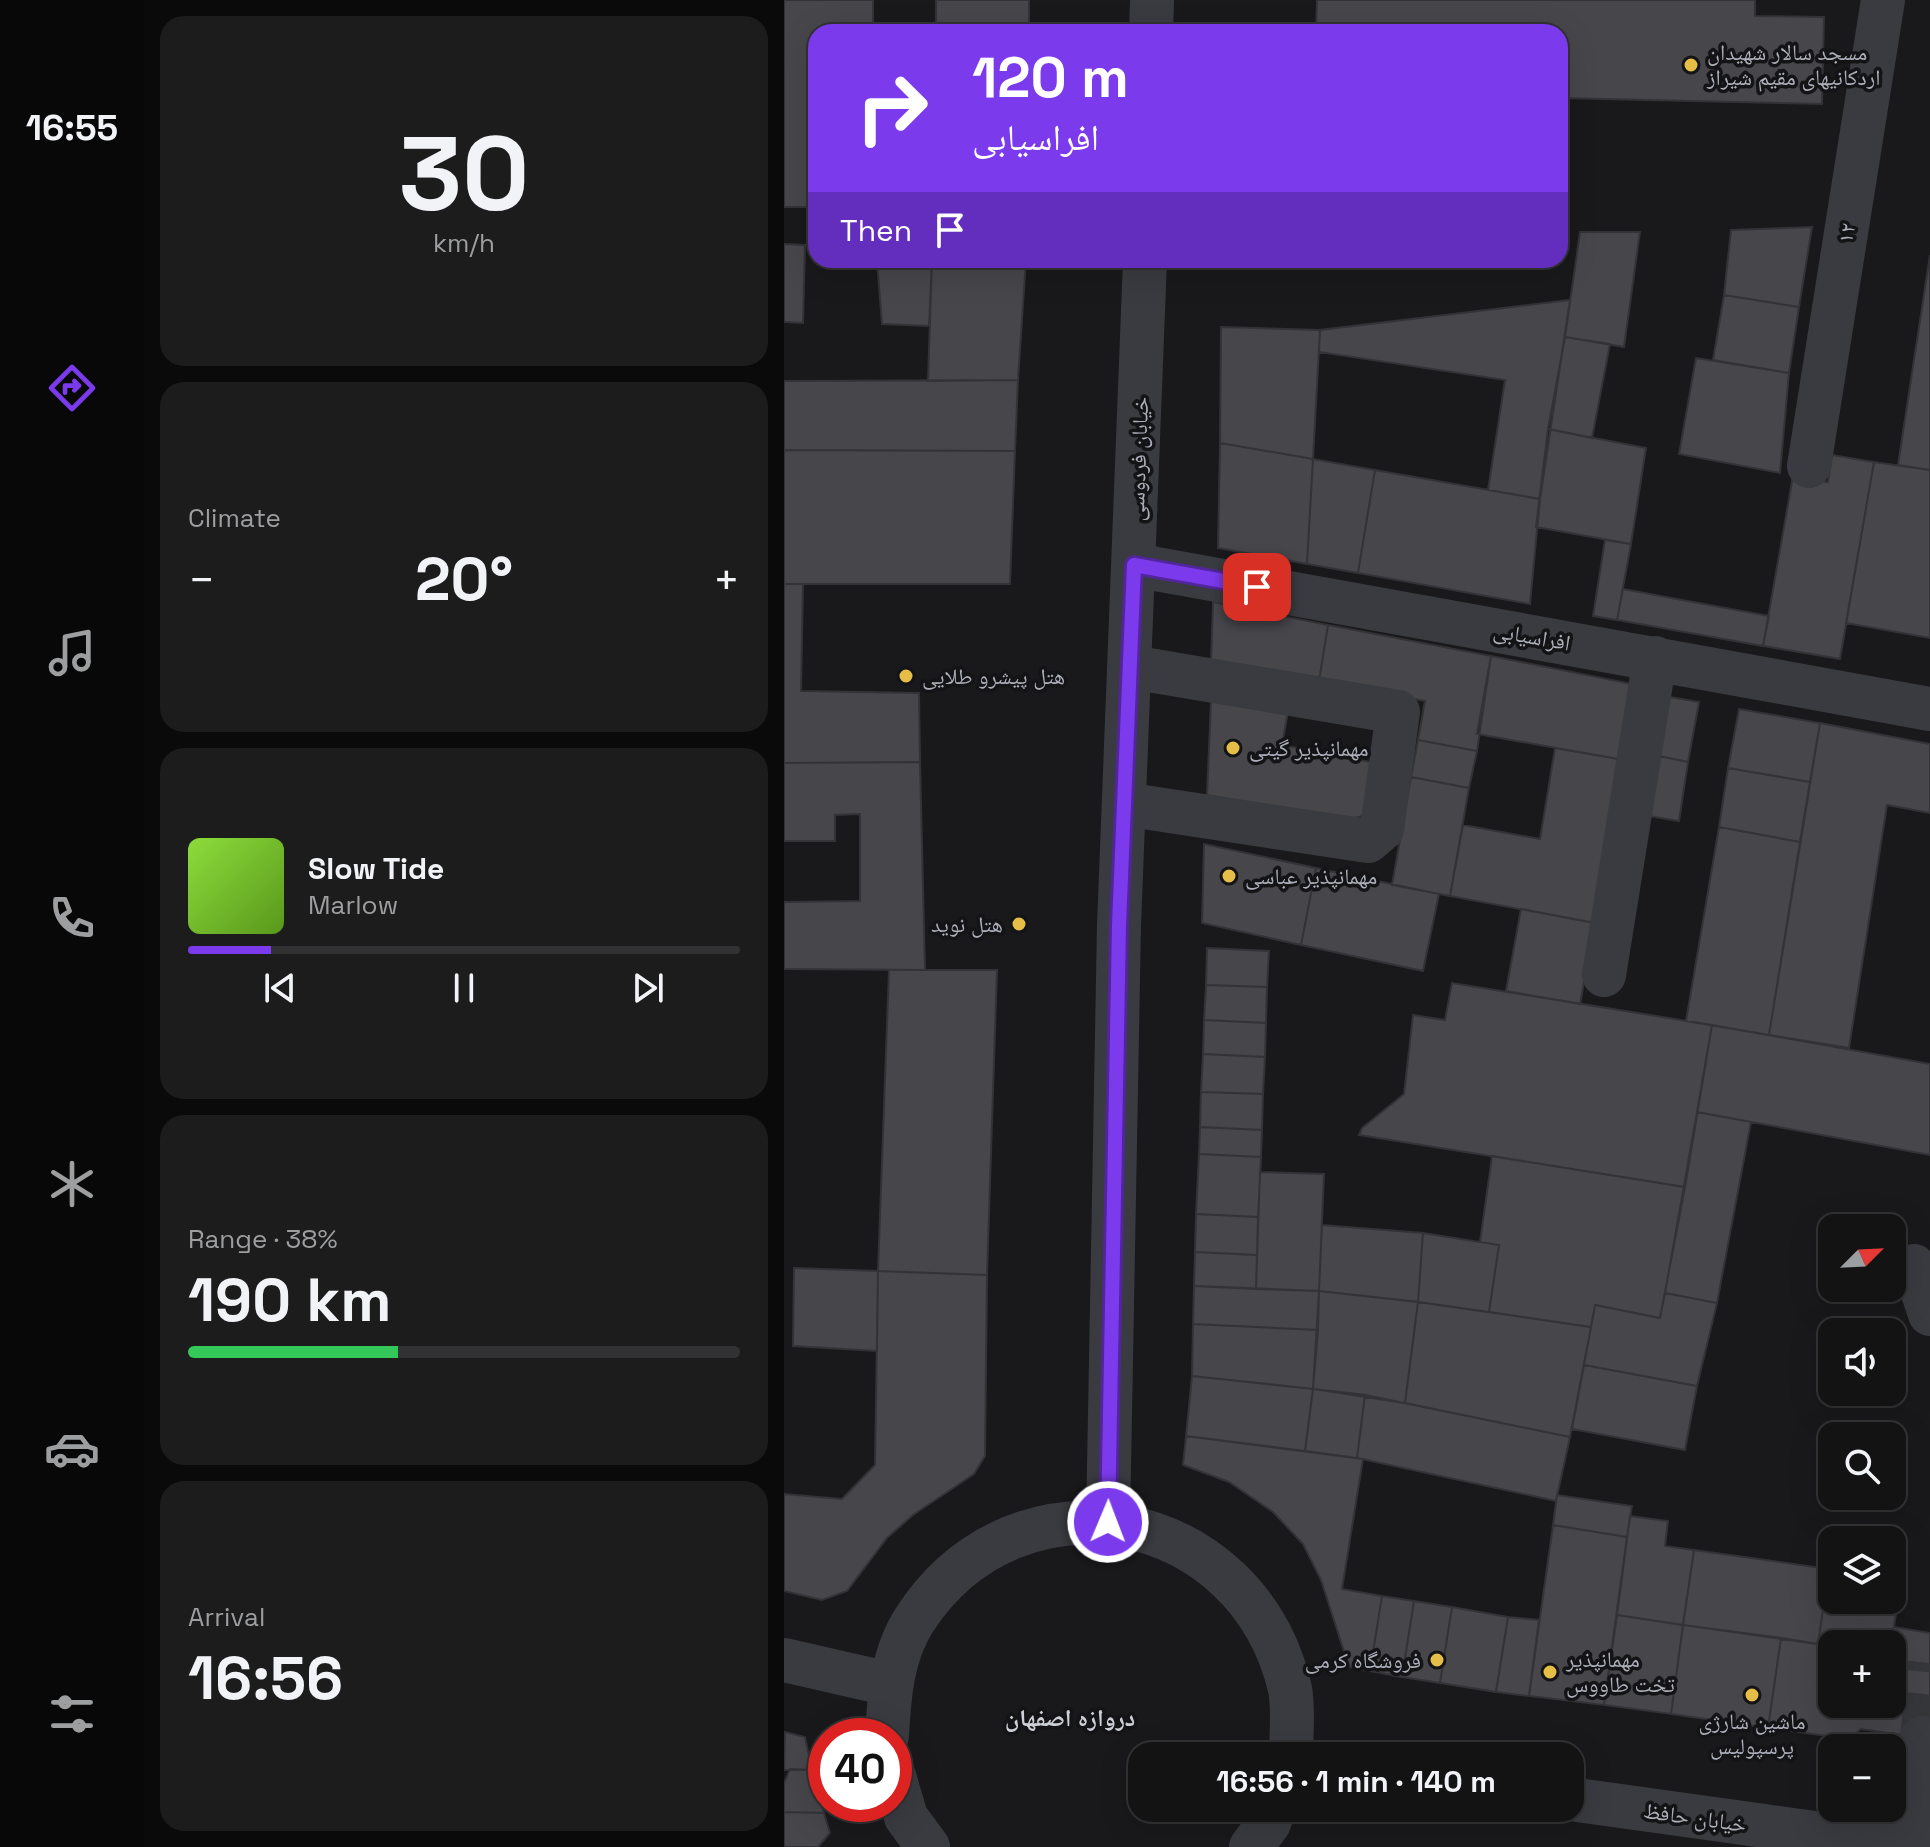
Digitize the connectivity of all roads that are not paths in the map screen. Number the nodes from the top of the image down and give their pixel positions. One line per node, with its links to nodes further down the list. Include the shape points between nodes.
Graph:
1 (1152, 0): 3 (street)
2 (1883, 0): 5 (street, ۱۲)
3 (1151, 24)
4 (1145, 268): 6 (street, خیابان فردوسی)
5 (1809, 466)
6 (1134, 565): 7 (street, افراسیابی); 8 (street, خیابان فردوسی)
7 (1655, 658): 9 (street, افراسیابی); 11 (street)
8 (1131, 667): 10 (street, خیابان فردوسی); 10 (street, via 1398,712 1382,829 1368,841)
9 (1930, 709)
10 (1124, 804): 14 (street, خیابان فردوسی)
11 (1604, 975)
12 (1914, 1266): 13 (street)
13 (1930, 1314)
14 (1108, 1522): 16 (street, via 1055,1524 1003,1540 958,1568 914,1620); 19 (street, via 1173,1539 1228,1575 1273,1641 1290,1691)
15 (784, 1660): 16 (street)
16 (889, 1684): 17 (street)
17 (888, 1718)
18 (1922, 1738): 24 (street)
19 (1291, 1742)
20 (1584, 1804): 23 (street, خیابان حافظ)
21 (910, 1822): 25 (street)
22 (1269, 1822): 26 (street)
23 (1648, 1829): 24 (street, خیابان حافظ)
24 (1909, 1846): 27 (street, خیابان حافظ)
25 (928, 1847)
26 (1251, 1847)
27 (1916, 1847)

